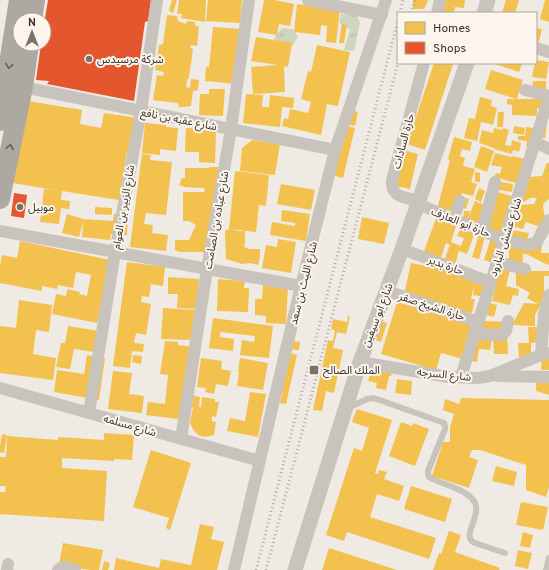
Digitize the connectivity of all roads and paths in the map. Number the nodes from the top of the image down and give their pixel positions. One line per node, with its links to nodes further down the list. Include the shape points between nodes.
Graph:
1 (19, 0): 23 (highway, one-way to 23)
2 (35, 0): 10 (highway)
3 (157, 0): 22 (street, شارع الزبير بن العوام)
4 (249, 0): 24 (street, شارع عباده بن الصامت)
5 (308, 0): 9 (street)
6 (386, 0): 13 (street, شارع الليث بن سعد)
7 (440, 0): 11 (street)
8 (488, 0): 12 (street)
9 (336, 3): 13 (street)
10 (33, 12)
11 (437, 12)
12 (484, 12)
13 (382, 15): 27 (street, شارع الليث بن سعد)
14 (537, 48): 16 (street)
15 (28, 52): 19 (highway)
16 (549, 52)
17 (424, 64): 31 (street, حارة السادات, via 392,180 393,192)
18 (467, 64): 31 (street, شارع ابو سيفين)
19 (23, 87): 22 (street, شارع عقبه بن نافع); 29 (highway, one-way to 19)
20 (525, 90): 21 (street)
21 (549, 97): 25 (street, شارع عشش البارود)
22 (141, 111): 24 (street, شارع عقبه بن نافع); 38 (street, شارع الزبير بن العوام)
23 (0, 121)
24 (231, 129): 27 (street, شارع عقبه بن نافع); 40 (street, شارع عباده بن الصامت)
25 (535, 142): 26 (street); 36 (street, شارع عشش البارود)
26 (549, 149)
27 (335, 150): 43 (street, شارع الليث بن سعد)
28 (495, 182): 35 (street)
29 (0, 199)
30 (460, 200): 32 (street)
31 (418, 203): 32 (street, حارة ابو العارف); 37 (street, شارع ابو سيفين)
32 (453, 219): 35 (street, حارة ابو العارف)
33 (549, 222): 36 (street, حارة ابو العارف, via 537,242 532,244)
34 (0, 231): 38 (street)
35 (482, 231): 36 (street, حارة ابو العارف)
36 (504, 240): 39 (street, شارع عشش البارود)
37 (402, 249): 42 (street, حارة بدير); 44 (street, شارع ابو سيفين)
38 (115, 252): 40 (street); 56 (street, شارع الزبير بن العوام)
39 (497, 262): 41 (street); 42 (street, شارع عشش البارود)
40 (207, 269): 43 (street); 57 (street, شارع عباده بن الصامت)
41 (524, 269)
42 (490, 282): 47 (street, شارع عشش البارود)
43 (301, 286): 58 (street, شارع الليث بن سعد)
44 (387, 291): 47 (street, حارة الشيخ صقر); 50 (street, شارع ابو سيفين)
45 (549, 296): 49 (street, via 544,315)
46 (508, 321): 48 (street, via 506,331 502,335)
47 (478, 322): 48 (street, شارع عشش البارود)
48 (474, 334): 52 (street, شارع عشش البارود)
49 (545, 354): 51 (street, شارع السرجه)
50 (360, 362): 52 (street, شارع السرجه); 55 (street, شارع ابو سيفين)
51 (490, 376): 52 (street, شارع السرجه); 53 (street)
52 (461, 377)
53 (549, 377)
54 (0, 388): 56 (street, شارع مسلمه)
55 (344, 410): 59 (lane, via 374,398 444,423 446,426 428,471 429,477 474,499 477,514 469,538 474,543); 64 (street, شارع ابو سيفين)
56 (89, 413): 57 (street, شارع مسلمه)
57 (181, 439): 58 (street, شارع مسلمه)
58 (260, 461): 63 (street, شارع الليث بن سعد)
59 (505, 553)
60 (549, 558): 65 (lane)
61 (58, 570): 62 (street, via 61,567)
62 (75, 570)
63 (234, 570)
64 (295, 570)
65 (546, 570)

